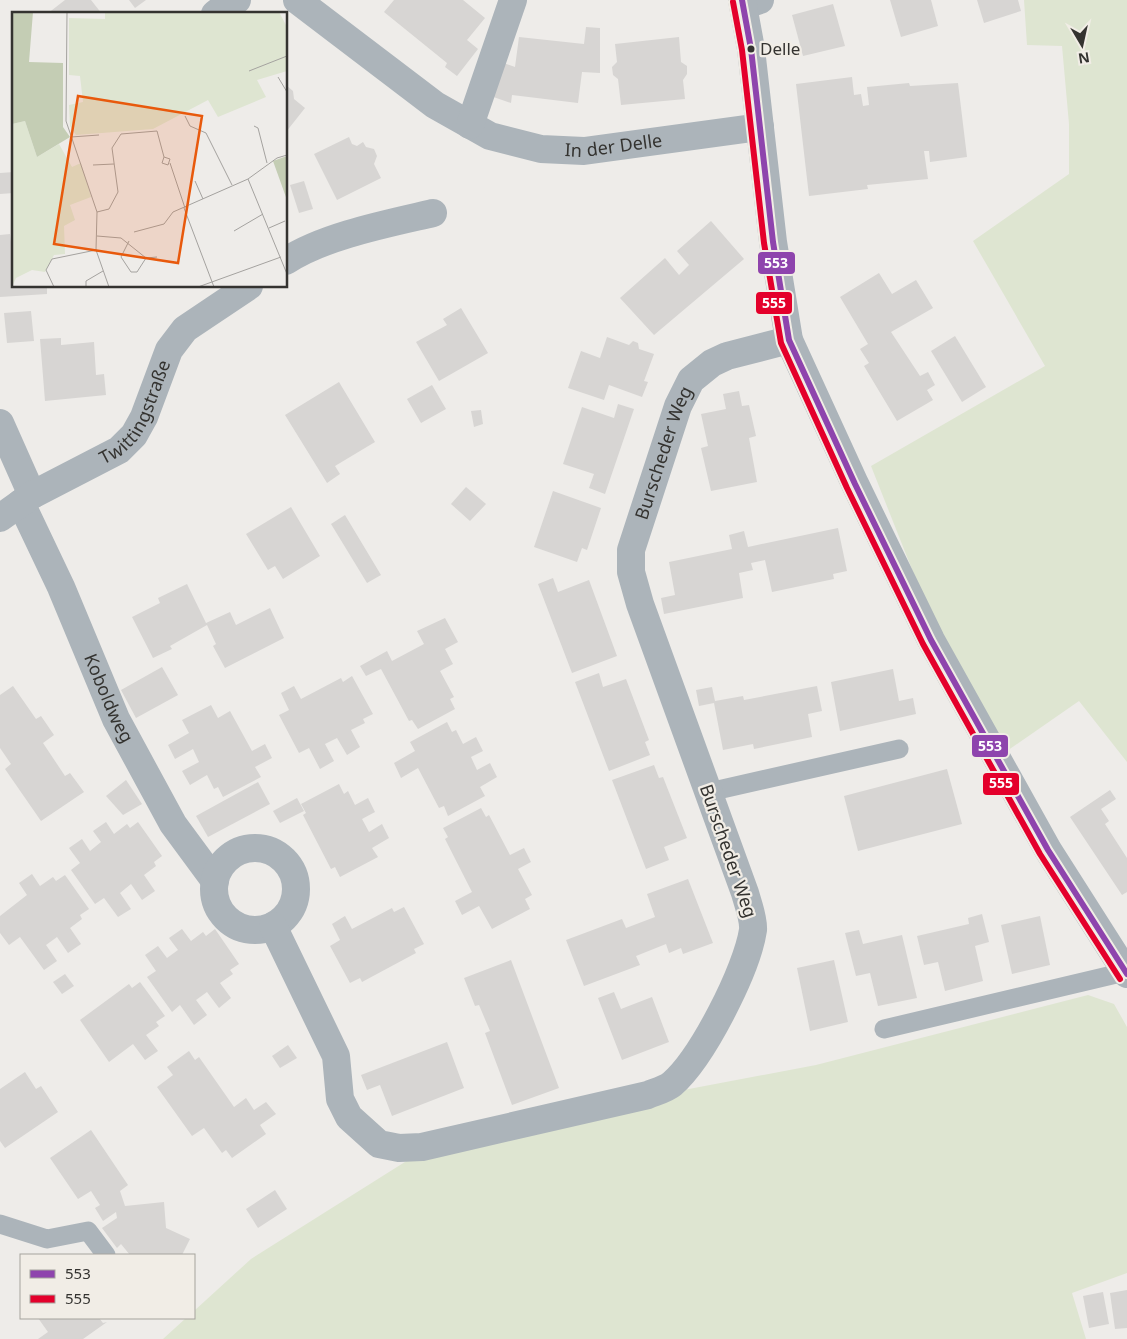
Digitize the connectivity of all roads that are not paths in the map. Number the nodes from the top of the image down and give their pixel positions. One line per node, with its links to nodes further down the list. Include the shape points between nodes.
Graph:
1 (236, 0): 5 (street)
2 (297, 0): 6 (street, In der Delle, via 435,105)
3 (513, 0): 6 (street)
4 (749, 2): 7 (street)
5 (217, 12)
6 (470, 125): 7 (street, In der Delle, via 490,136 541,149 584,151)
7 (760, 127): 11 (street, via 773,242)
8 (433, 213): 9 (street, via 332,240)
9 (288, 259)
10 (245, 288): 13 (street, Twittingstraße, via 185,330 169,350 144,417 124,445)
11 (789, 340): 15 (street, Burscheder Weg, via 728,356 712,363 691,380 678,406 631,550 631,572 640,604); 18 (street, via 932,640 1048,850)
12 (0, 423): 13 (street, Koboldweg)
13 (18, 505): 16 (street, Koboldweg, via 60,587 116,719 141,768 173,824)
14 (899, 749): 15 (lane)
15 (708, 792): 17 (street, Burscheder Weg, via 745,893 753,928 745,963 732,992 690,1065 671,1085 648,1094 422,1147 399,1148 380,1144 349,1117 340,1099 336,1056)
16 (215, 881): 17 (street, Koboldweg, via 215,895 222,913 232,923 254,930); 17 (street, via 219,869 234,854 251,848 278,855 289,866 296,885 289,912)
17 (274, 926)
18 (1126, 973): 19 (lane)
19 (884, 1029)
20 (0, 1224): 21 (lane, via 47,1239 88,1231)
21 (105, 1254)

